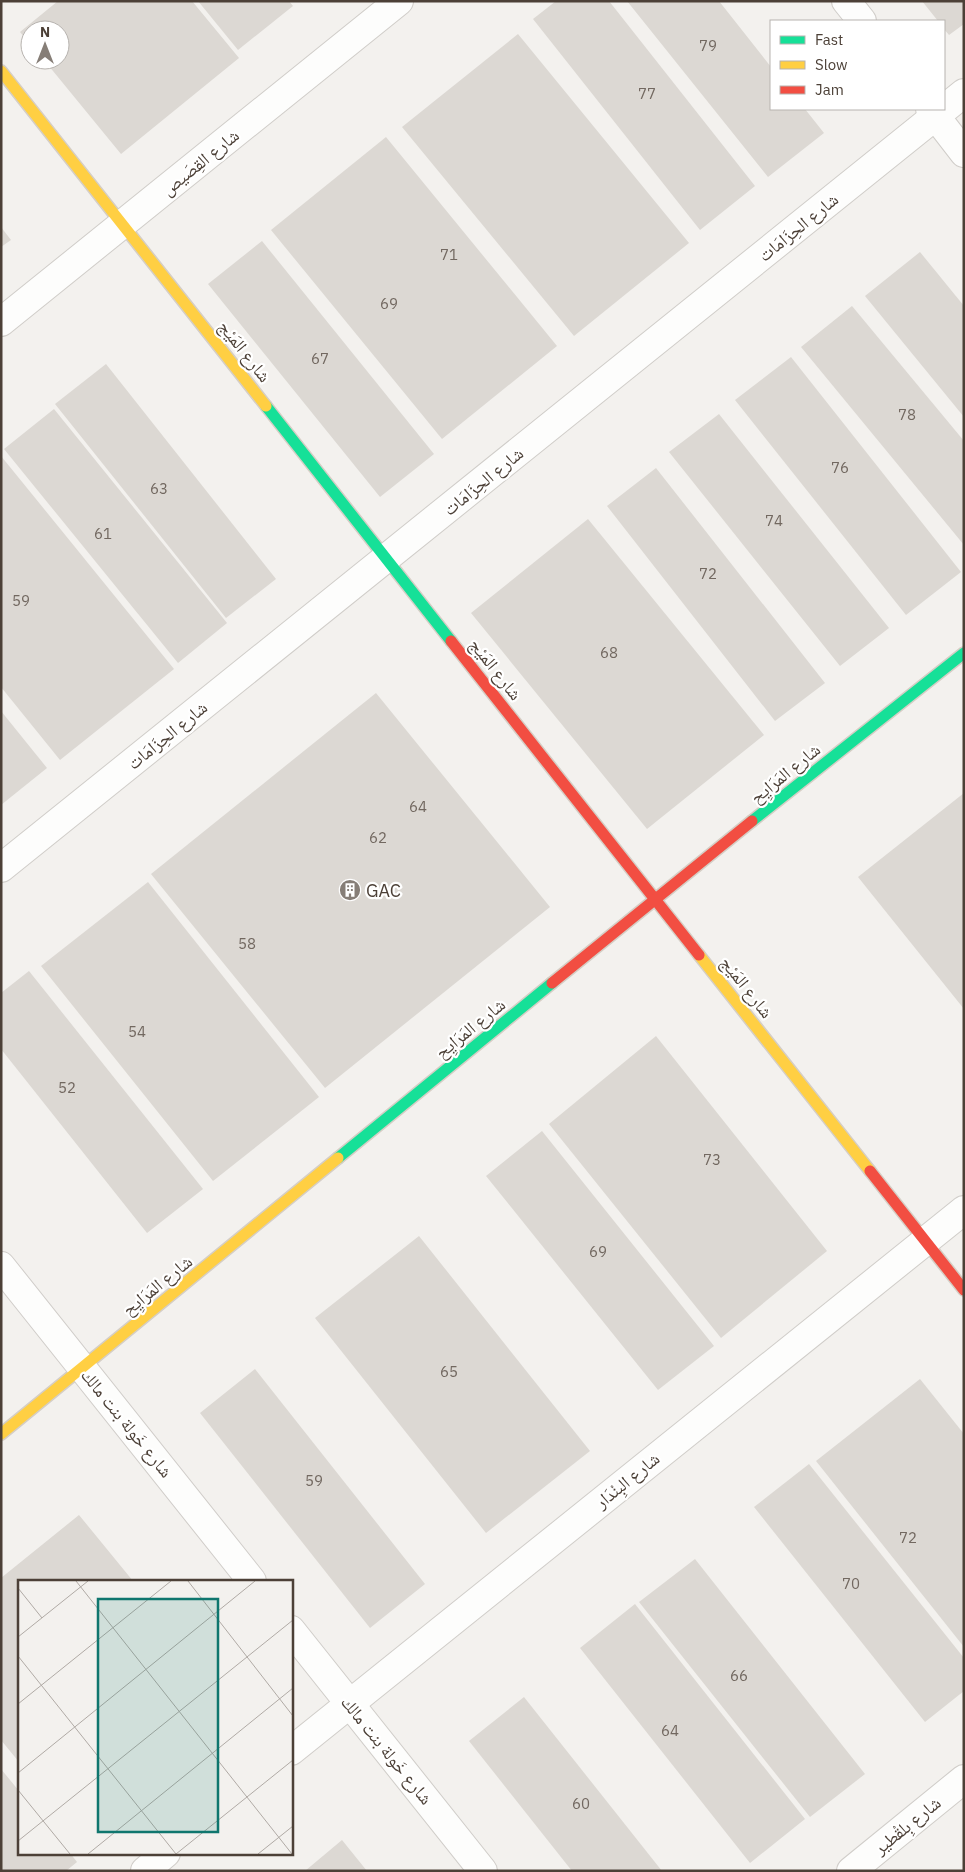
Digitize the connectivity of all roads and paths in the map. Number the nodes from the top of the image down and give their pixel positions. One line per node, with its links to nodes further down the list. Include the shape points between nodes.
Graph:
1 (399, 1): 9 (street, شارع القِصَيص)
2 (846, 1): 3 (street)
3 (861, 20)
4 (1, 71): 9 (street, شارع المَيْج)
5 (964, 93): 6 (street, شارع الحِزَامَات)
6 (945, 104)
7 (932, 112): 8 (street); 11 (street, شارع الحِزَامَات)
8 (964, 153)
9 (123, 224): 10 (street, شارع القِصَيص); 11 (street, شارع المَيْج)
10 (1, 322)
11 (387, 559): 13 (street, شارع الحِزَامَات); 14 (street, شارع المَيْج)
12 (964, 653): 14 (street, شارع المَرَايِح)
13 (1, 868)
14 (655, 898): 16 (street, شارع المَيْج); 19 (street, شارع المَرَايِح)
15 (964, 1210): 16 (street, شارع البِنْدَار)
16 (926, 1241): 18 (street, شارع المَيْج); 23 (street, شارع البِنْدَار)
17 (1, 1266): 19 (street, شارع خَولة بنت مالك)
18 (964, 1290)
19 (83, 1368): 20 (street, شارع المَرَايِح); 21 (street, شارع خَولة بنت مالك)
20 (1, 1434)
21 (251, 1580)
22 (292, 1631): 23 (street, شارع خَولة بنت مالك)
23 (350, 1703): 24 (street, شارع البِنْدَار); 28 (street, شارع خَولة بنت مالك)
24 (292, 1750)
25 (964, 1779): 29 (street, شارع بِلقْطير)
26 (165, 1854): 27 (street)
27 (145, 1871)
28 (483, 1871)
29 (851, 1871)

